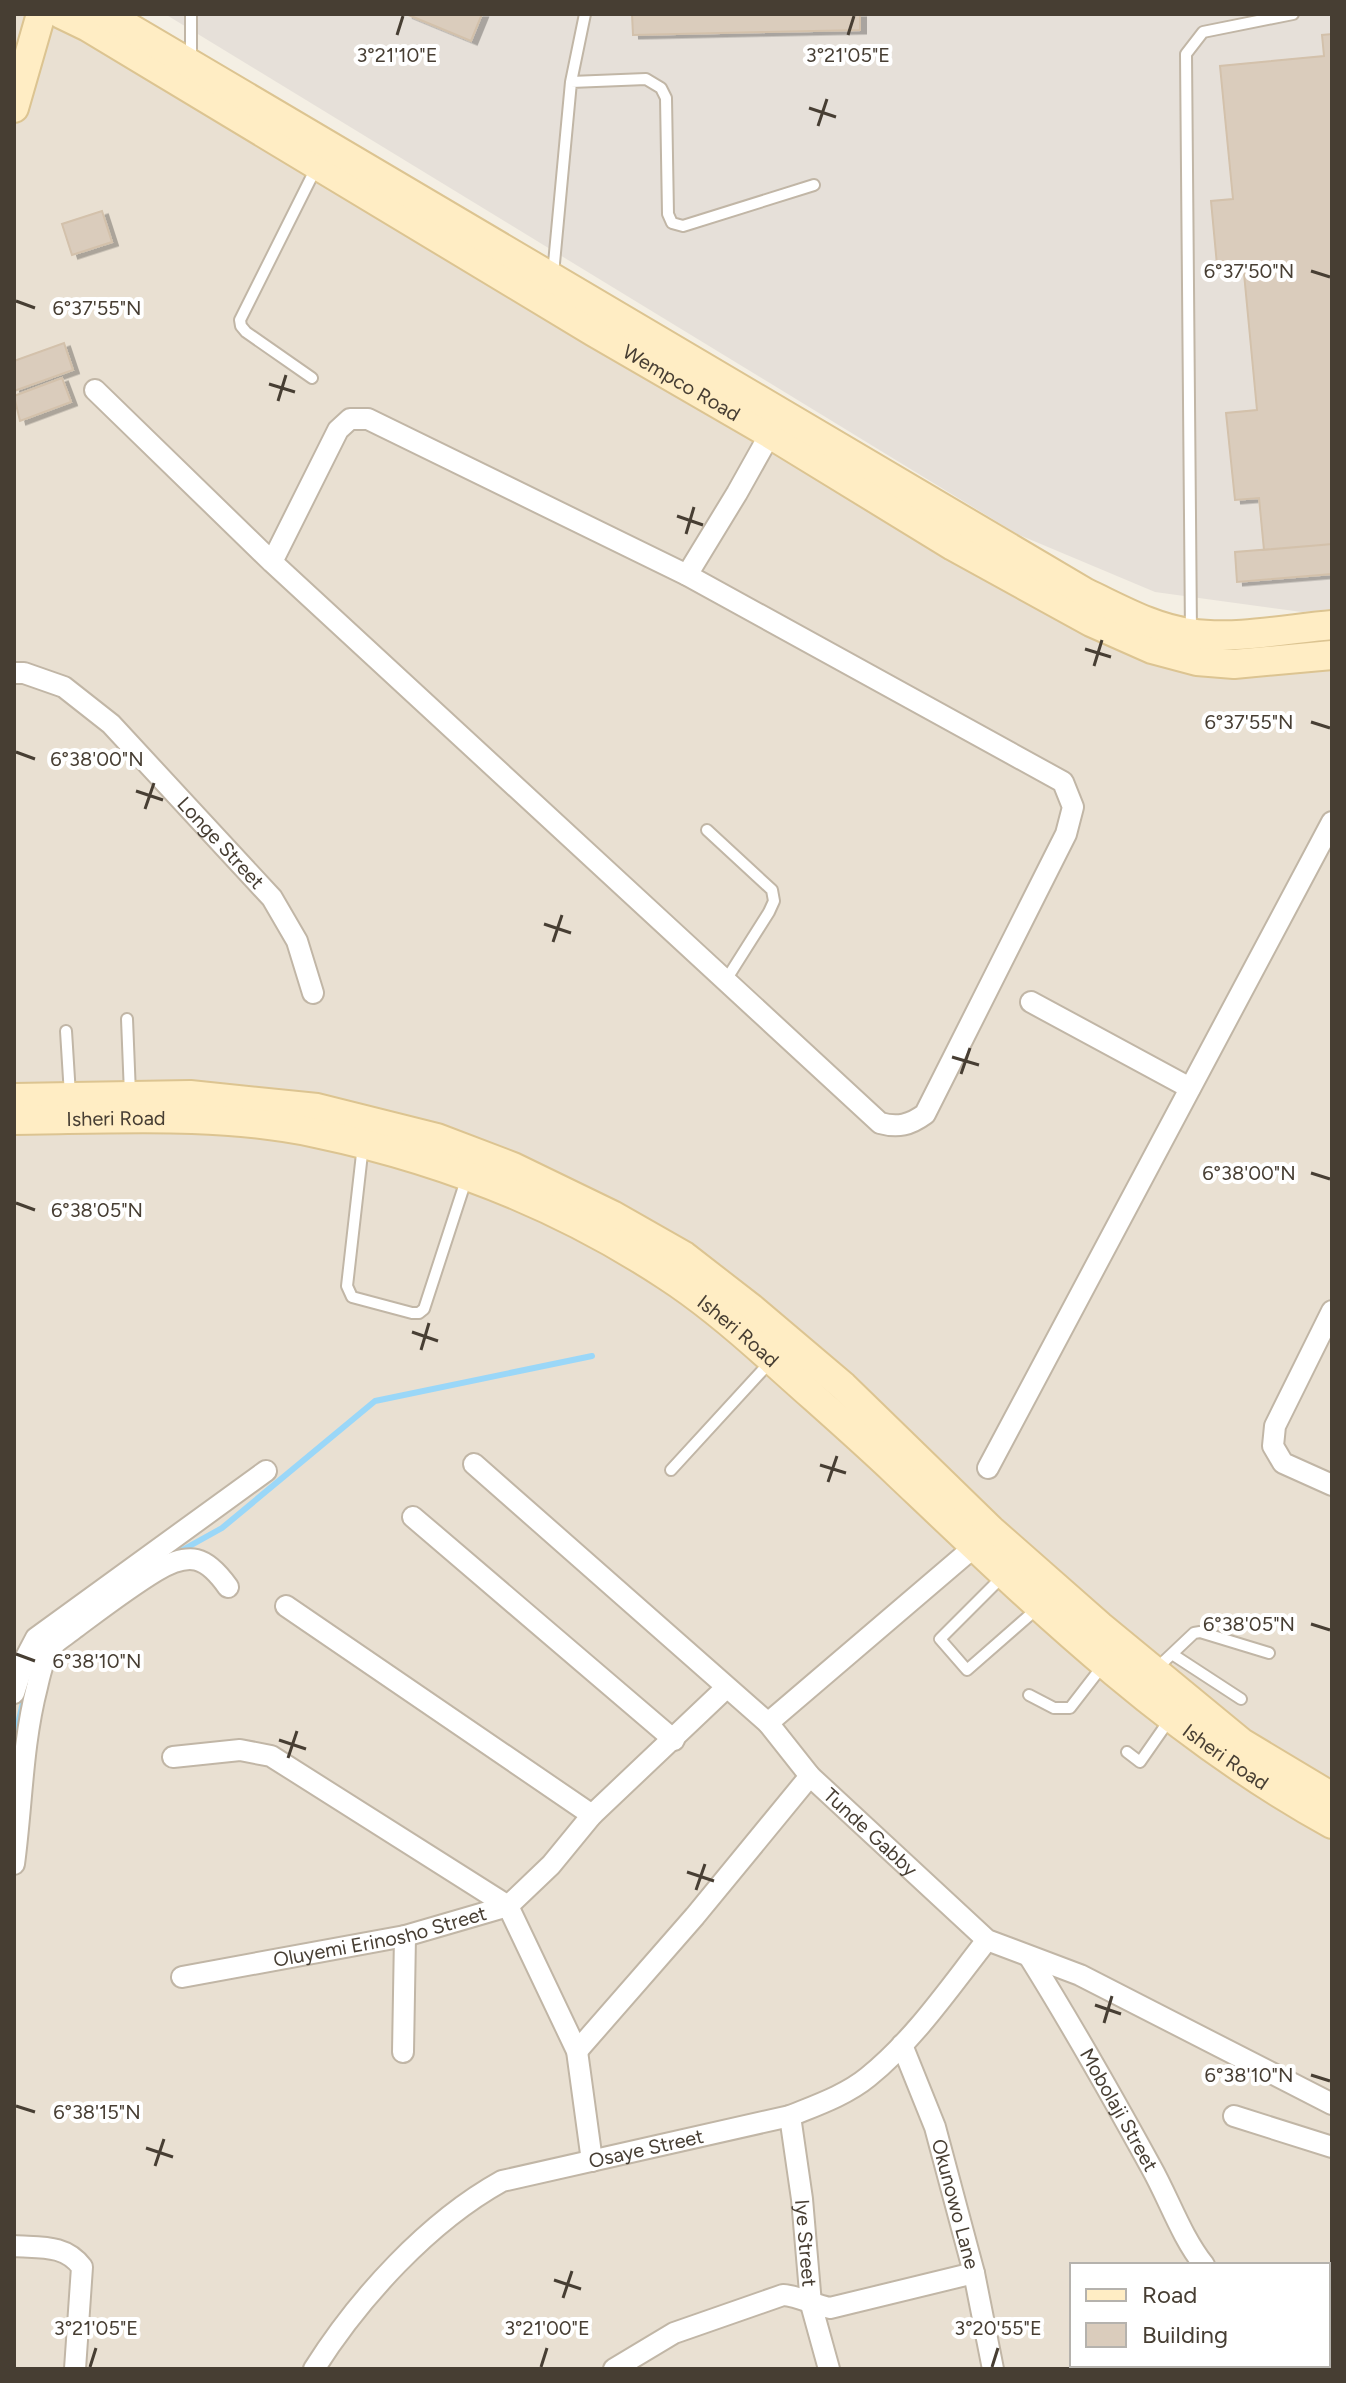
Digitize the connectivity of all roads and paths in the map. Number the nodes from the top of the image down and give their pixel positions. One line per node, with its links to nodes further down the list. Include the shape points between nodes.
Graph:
1 (41, 14): 7 (main road)
2 (61, 14): 6 (main road, Wempco Road)
3 (191, 14): 8 (lane)
4 (585, 14): 9 (lane)
5 (1293, 14): 21 (lane, via 1203,32 1186,54)
6 (97, 20): 7 (main road, via 53,36); 8 (main road, Wempco Road); 11 (main road, Wempco Road)
7 (30, 53): 10 (main road)
8 (191, 65): 13 (main road, Wempco Road)
9 (571, 82): 12 (lane, via 646,79 661,88 666,98 672,223 683,226); 13 (lane)
10 (14, 108)
11 (318, 164): 14 (lane, via 240,320 246,332); 16 (main road, Wempco Road)
12 (814, 185)
13 (553, 280): 17 (main road, Wempco Road)
14 (312, 378)
15 (95, 390): 18 (street)
16 (770, 434): 17 (main road, Wempco Road); 19 (street)
17 (959, 534): 21 (main road, Wempco Road, via 1156,626); 22 (main road, Wempco Road, via 1091,622 1152,649 1234,664)
18 (272, 562): 19 (street, via 338,430 350,419 368,419); 26 (street)
19 (687, 575): 26 (street, via 1063,782 1073,807 1066,834 994,980 925,1114 912,1124 880,1123)
20 (1332, 625): 21 (main road, Wempco Road)
21 (1191, 634)
22 (1332, 655)
23 (14, 673): 27 (street, Longe Street, via 64,687 111,724 272,898 297,941)
24 (1332, 822): 31 (street)
25 (707, 830): 26 (lane, via 772,890 774,901)
26 (726, 980)
27 (313, 993)
28 (1031, 1002): 31 (street)
29 (127, 1019): 32 (lane)
30 (66, 1031): 33 (lane)
31 (1190, 1088): 41 (street)
32 (130, 1096): 33 (main road, Isheri Road); 53 (main road, Isheri Road, via 250,1100 373,1120 513,1167 612,1215 684,1256 751,1308 843,1386 991,1530 1100,1626)
33 (70, 1097): 34 (main road, Isheri Road)
34 (14, 1098)
35 (14, 1120): 36 (main road, Isheri Road, via 189,1117)
36 (363, 1143): 37 (main road, Isheri Road); 37 (lane, via 347,1286 352,1297 412,1313 424,1309)
37 (468, 1175): 39 (main road, Isheri Road, via 537,1204 668,1276)
38 (1332, 1311): 44 (street, via 1275,1426 1273,1446 1283,1463)
39 (772, 1360): 42 (lane); 46 (main road, Isheri Road)
40 (474, 1464): 54 (street, Tunde Gabby)
41 (988, 1468)
42 (671, 1470)
43 (266, 1471): 55 (street, via 36,1638)
44 (1332, 1485)
45 (413, 1517): 61 (street)
46 (974, 1547): 47 (main road, Isheri Road); 59 (street)
47 (1005, 1574): 49 (main road, Isheri Road); 49 (lane, via 940,1639 967,1670)
48 (228, 1587): 60 (street, via 214,1567 183,1559 131,1586 52,1646)
49 (1040, 1605): 52 (main road, Isheri Road)
50 (286, 1606): 67 (street)
51 (1269, 1653): 53 (lane, via 1200,1632)
52 (1105, 1662): 56 (lane, via 1070,1708 1054,1708); 58 (main road, Isheri Road)
53 (1164, 1662): 57 (lane); 63 (main road, Isheri Road)
54 (726, 1688): 59 (street, Tunde Gabby); 61 (street, Oluyemi Erinosho Street)
55 (14, 1693)
56 (1029, 1695)
57 (1241, 1699)
58 (1172, 1718): 62 (lane, via 1140,1762); 63 (main road, Isheri Road)
59 (768, 1723): 65 (street, Tunde Gabby)
60 (19, 1736): 69 (street, via 20,1819)
61 (674, 1740): 67 (street, Oluyemi Erinosho Street)
62 (1127, 1752)
63 (1235, 1752): 66 (main road, Isheri Road); 68 (main road, Isheri Road, via 1289,1800)
64 (173, 1757): 70 (street, via 240,1750 271,1756)
65 (810, 1776): 72 (street, Tunde Gabby); 76 (street)
66 (1332, 1797)
67 (592, 1815): 70 (street, Oluyemi Erinosho Street)
68 (1332, 1824)
69 (14, 1864)
70 (508, 1906): 71 (street, Oluyemi Erinosho Street); 76 (street)
71 (405, 1936): 74 (street, Oluyemi Erinosho Street); 77 (street)
72 (987, 1940): 73 (street, Tunde Gabby); 75 (street, Osaye Street)
73 (1030, 1958): 78 (street, Tunde Gabby, via 1080,1975); 84 (street, Mobolaji Street)
74 (182, 1977)
75 (902, 2045): 79 (street, Osaye Street, via 867,2078); 85 (street, Okunowo Lane, via 935,2127)
76 (577, 2051): 82 (street)
77 (403, 2052)
78 (1332, 2104)
79 (790, 2116): 82 (street, Osaye Street); 86 (street, Iye Street)
80 (1234, 2116): 81 (street)
81 (1332, 2147)
82 (592, 2161): 88 (street, Osaye Street, via 502,2181 469,2199 365,2300)
83 (14, 2246): 87 (street, via 55,2249 73,2255 82,2267)
84 (1202, 2263)
85 (974, 2273): 86 (street, via 830,2308); 91 (street, Okunowo Lane)
86 (811, 2304): 89 (street, via 783,2295 674,2333); 90 (street, Iye Street)
87 (75, 2369)
88 (314, 2369)
89 (614, 2369)
90 (829, 2369)
91 (993, 2369)

